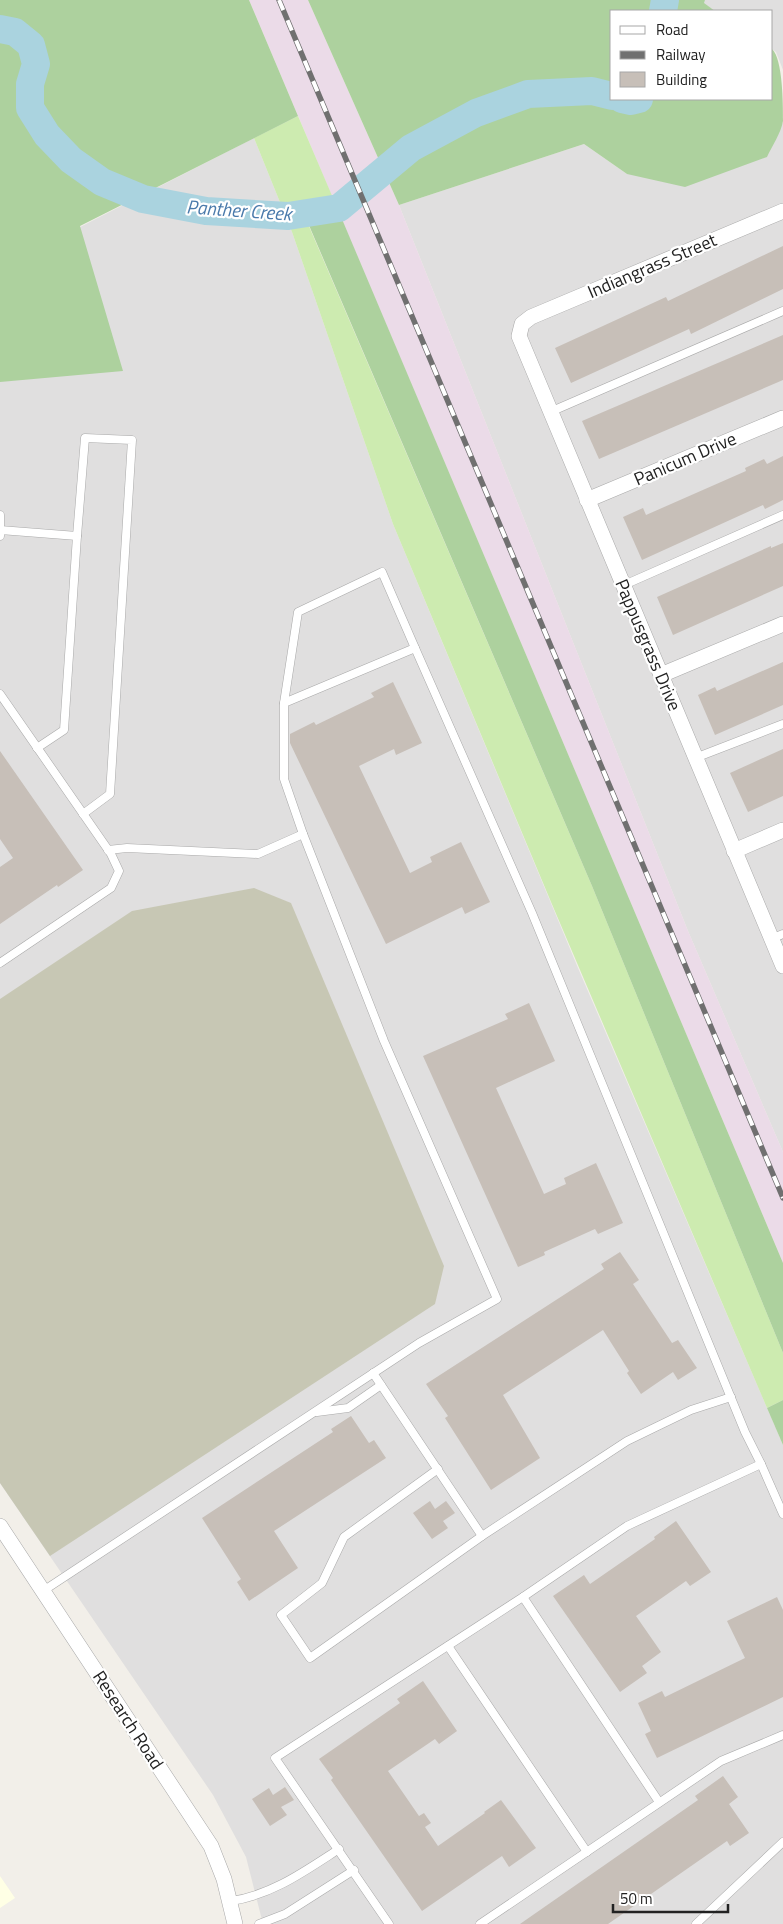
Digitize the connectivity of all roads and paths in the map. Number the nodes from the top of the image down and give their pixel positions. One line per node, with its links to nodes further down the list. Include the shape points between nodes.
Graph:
1 (783, 211): 3 (street, Indiangrass Street, via 536,314)
2 (783, 311): 4 (lane)
3 (522, 324): 4 (street, Pappusgrass Drive, via 521,342)
4 (550, 412): 6 (street, Pappusgrass Drive)
5 (783, 418): 6 (street, Panicum Drive)
6 (587, 500): 12 (street, Pappusgrass Drive)
7 (0, 515): 9 (lane)
8 (783, 515): 12 (lane)
9 (0, 530): 10 (lane); 11 (lane)
10 (0, 536)
11 (77, 536): 19 (lane, via 64,730); 21 (lane, via 85,438 132,440 110,794)
12 (624, 585): 15 (street, Pappusgrass Drive)
13 (783, 624): 15 (street)
14 (415, 648): 17 (lane); 17 (lane, via 382,572 298,612); 31 (lane, via 532,913)
15 (661, 675): 20 (street, Pappusgrass Drive)
16 (0, 694): 19 (lane)
17 (284, 703): 23 (lane, via 284,779)
18 (783, 724): 20 (lane)
19 (37, 748): 21 (lane)
20 (695, 758): 25 (street, Pappusgrass Drive)
21 (83, 814): 24 (lane)
22 (783, 830): 25 (street)
23 (303, 834): 24 (lane, via 258,854 127,848); 29 (lane, via 384,1041 497,1299)
24 (108, 850): 27 (lane, via 118,871 111,888)
25 (734, 851): 26 (street, Pappusgrass Drive)
26 (777, 936): 28 (street, Pappusgrass Drive)
27 (0, 964)
28 (783, 966)
29 (373, 1373): 30 (lane); 32 (lane)
30 (381, 1385): 32 (lane, via 348,1408); 34 (lane)
31 (732, 1397): 33 (lane); 37 (lane, via 691,1410 627,1441)
32 (314, 1412): 38 (lane)
33 (761, 1464): 35 (lane); 39 (lane, via 627,1526)
34 (438, 1469): 37 (lane); 37 (lane, via 344,1537 322,1583 281,1616 310,1658)
35 (783, 1514)
36 (0, 1526): 38 (street, Research Road)
37 (482, 1536)
38 (43, 1591): 47 (street, Research Road, via 211,1846)
39 (523, 1597): 40 (lane); 42 (lane)
40 (448, 1646): 44 (lane, via 276,1758); 45 (lane)
41 (783, 1735): 42 (lane, via 722,1761)
42 (659, 1802): 45 (lane)
43 (783, 1842): 52 (lane)
44 (339, 1849): 46 (lane); 47 (lane, via 275,1888 252,1898)
45 (587, 1852): 51 (lane)
46 (354, 1870): 49 (lane, via 285,1914); 50 (lane)
47 (231, 1901): 48 (street, Research Road)
48 (235, 1924)
49 (259, 1924)
50 (389, 1924)
51 (480, 1924)
52 (696, 1924)

